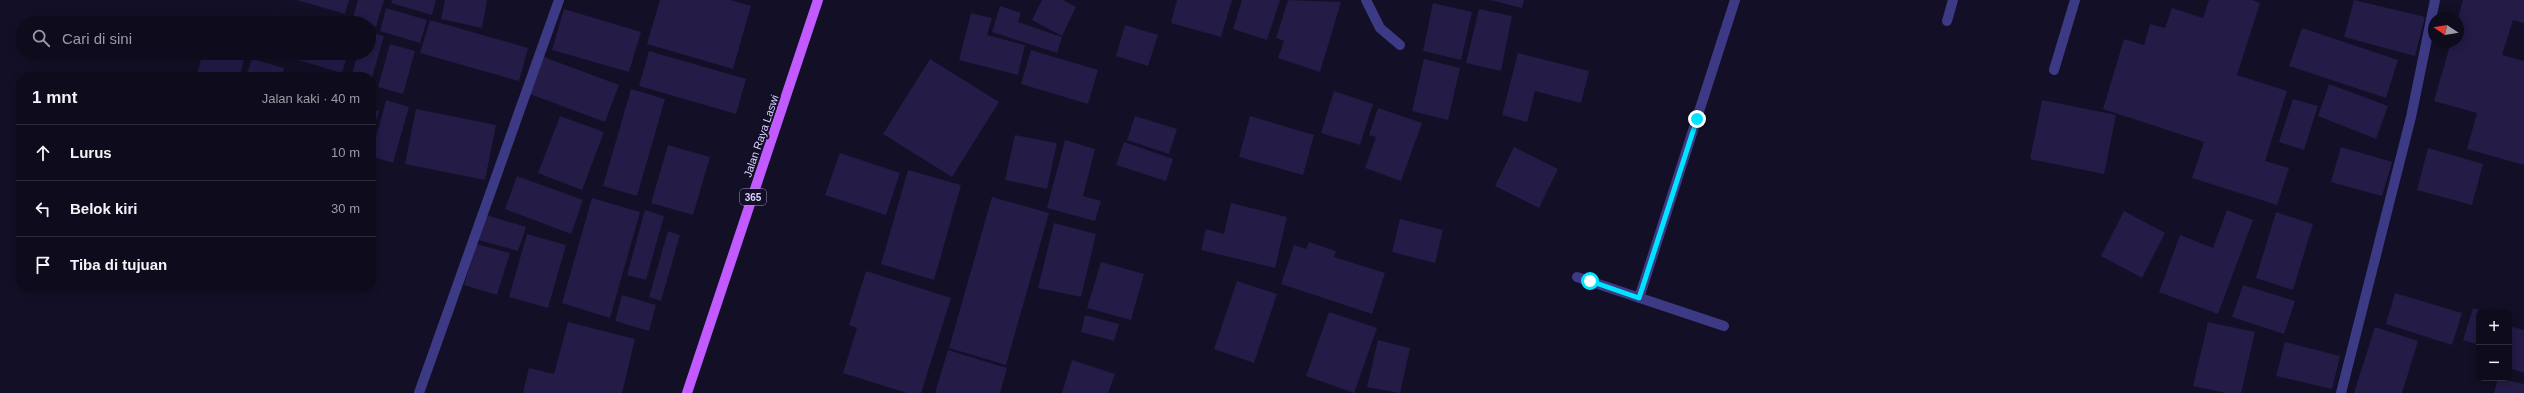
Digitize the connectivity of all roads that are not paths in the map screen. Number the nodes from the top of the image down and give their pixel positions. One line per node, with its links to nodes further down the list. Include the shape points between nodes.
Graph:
1 (559, 0): 14 (street)
2 (818, 0): 15 (main road, Jalan Raya Laswi / 365)
3 (1366, 0): 9 (street, via 1380,28)
4 (1735, 0): 12 (street)
5 (1953, 0): 8 (street)
6 (2075, 0): 10 (street)
7 (2435, 0): 16 (street, via 2410,117)
8 (1947, 21)
9 (1400, 45)
10 (2054, 70)
11 (1577, 277): 12 (street)
12 (1639, 298): 13 (street)
13 (1724, 326)
14 (418, 393)
15 (687, 393)
16 (2341, 393)

